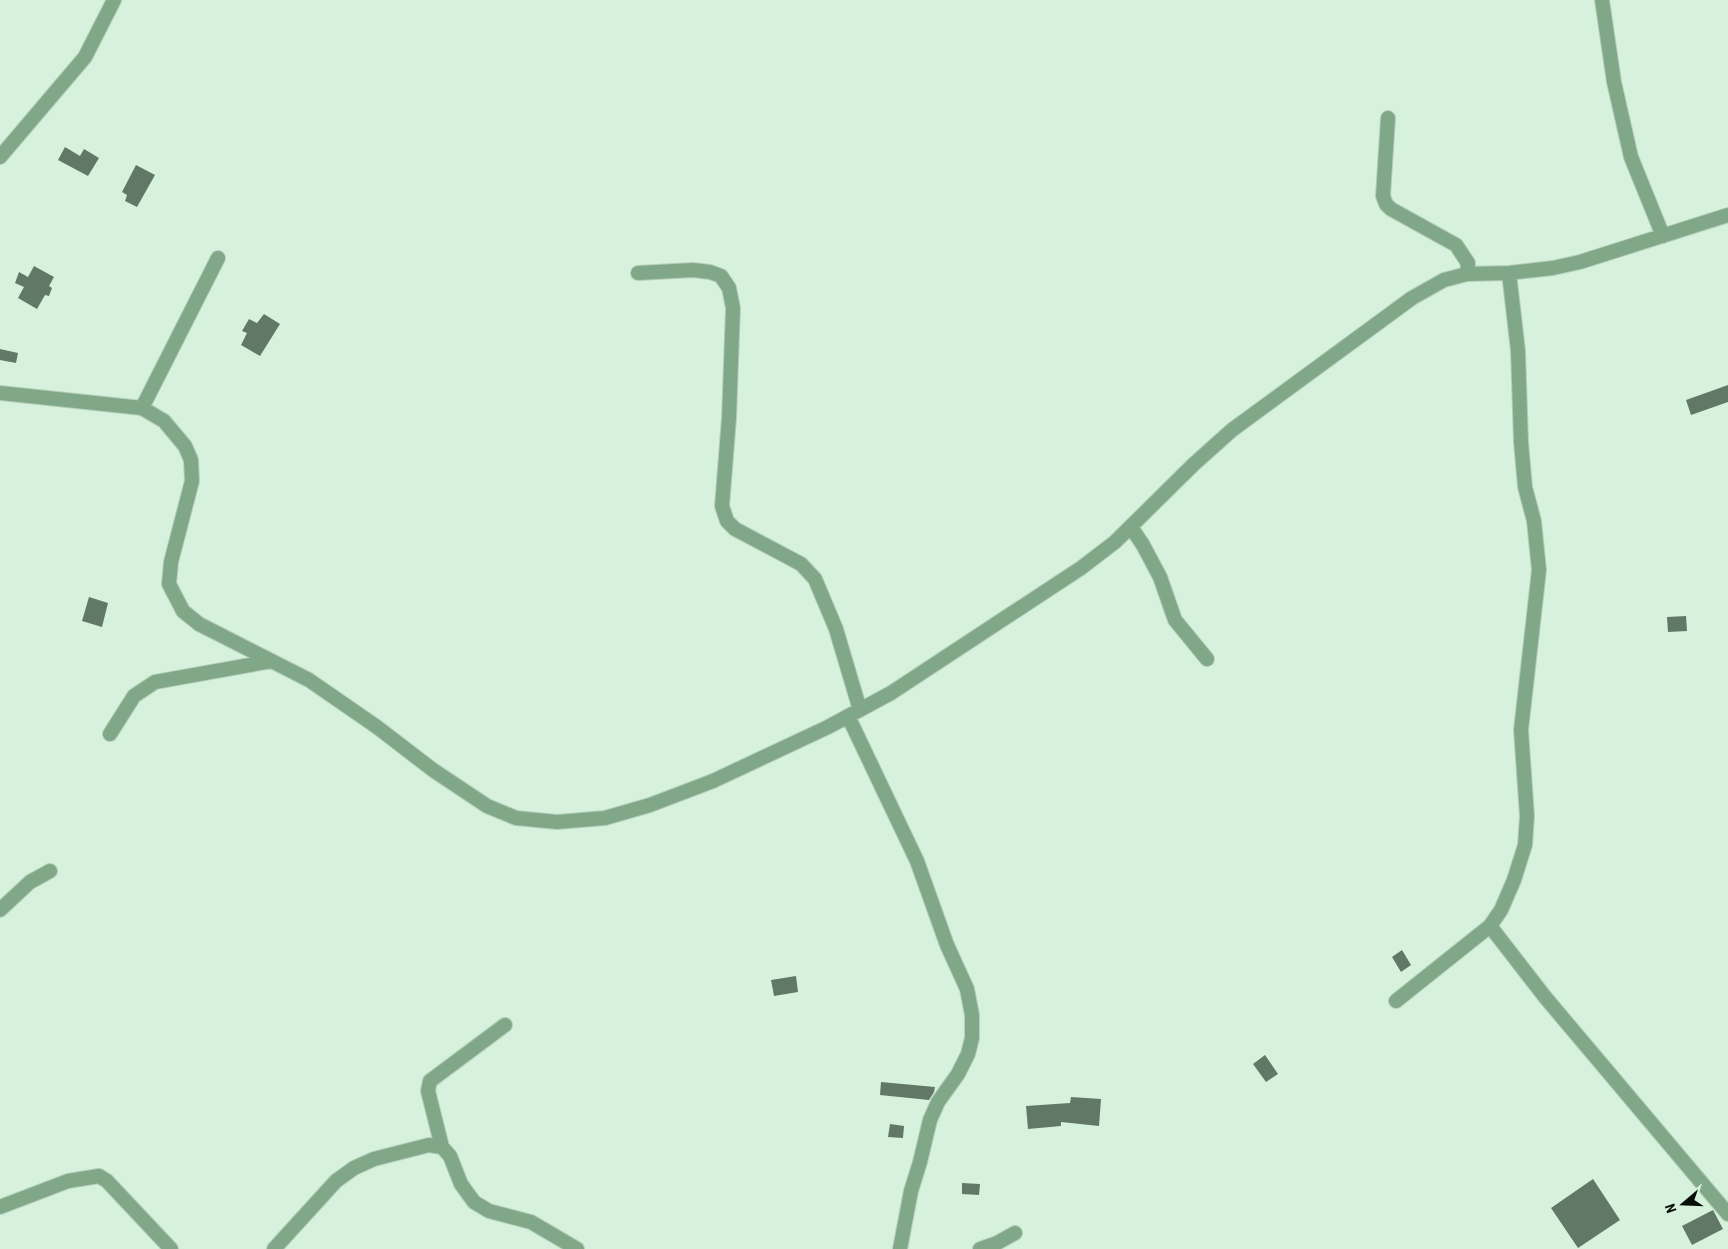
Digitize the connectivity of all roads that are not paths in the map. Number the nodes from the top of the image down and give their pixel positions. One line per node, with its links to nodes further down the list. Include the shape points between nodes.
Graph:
1 (114, 0): 4 (street, via 84,57)
2 (1602, 0): 6 (street, via 1614,82 1631,157)
3 (1388, 118): 10 (street, via 1383,196 1386,204 1456,245 1468,264)
4 (0, 157)
5 (1728, 216): 6 (street)
6 (1663, 236): 9 (street, via 1580,262)
7 (218, 258): 12 (street)
8 (638, 273): 16 (street, via 710,272 721,276 729,288 733,308 722,506 727,521 735,529 802,564 815,579 836,629)
9 (1509, 273): 10 (street); 20 (street, via 1518,351 1525,487 1534,521 1539,570 1521,730 1527,816 1525,844 1514,880)
10 (1467, 274): 13 (street, via 1444,280 1412,298 1232,430)
11 (0, 392): 12 (street)
12 (142, 408): 15 (street, via 164,421 191,460 192,482 171,562 169,584 182,611 199,624)
13 (1131, 527): 14 (street, via 1160,577 1175,620); 16 (street, via 1081,568 891,693)
14 (1208, 659)
15 (272, 661): 16 (street, via 309,680 487,806 516,818 557,822 606,818 650,805 713,781); 17 (street, via 155,682 134,696)
16 (854, 713): 30 (street, via 967,989 972,1014 968,1054 930,1120)
17 (110, 734)
18 (50, 871): 19 (street, via 30,882)
19 (0, 910)
20 (1490, 926): 21 (street); 25 (street, via 1545,997)
21 (1396, 1001)
22 (505, 1025): 23 (street, via 430,1081 428,1091)
23 (442, 1147): 28 (street, via 429,1145 374,1159 354,1168 336,1182); 29 (street, via 474,1202 489,1211 532,1222)
24 (0, 1207): 27 (street, via 68,1181 99,1176)
25 (1728, 1214)
26 (1015, 1233): 31 (street)
27 (171, 1249)
28 (274, 1249)
29 (577, 1249)
30 (900, 1249)
31 (980, 1249)

